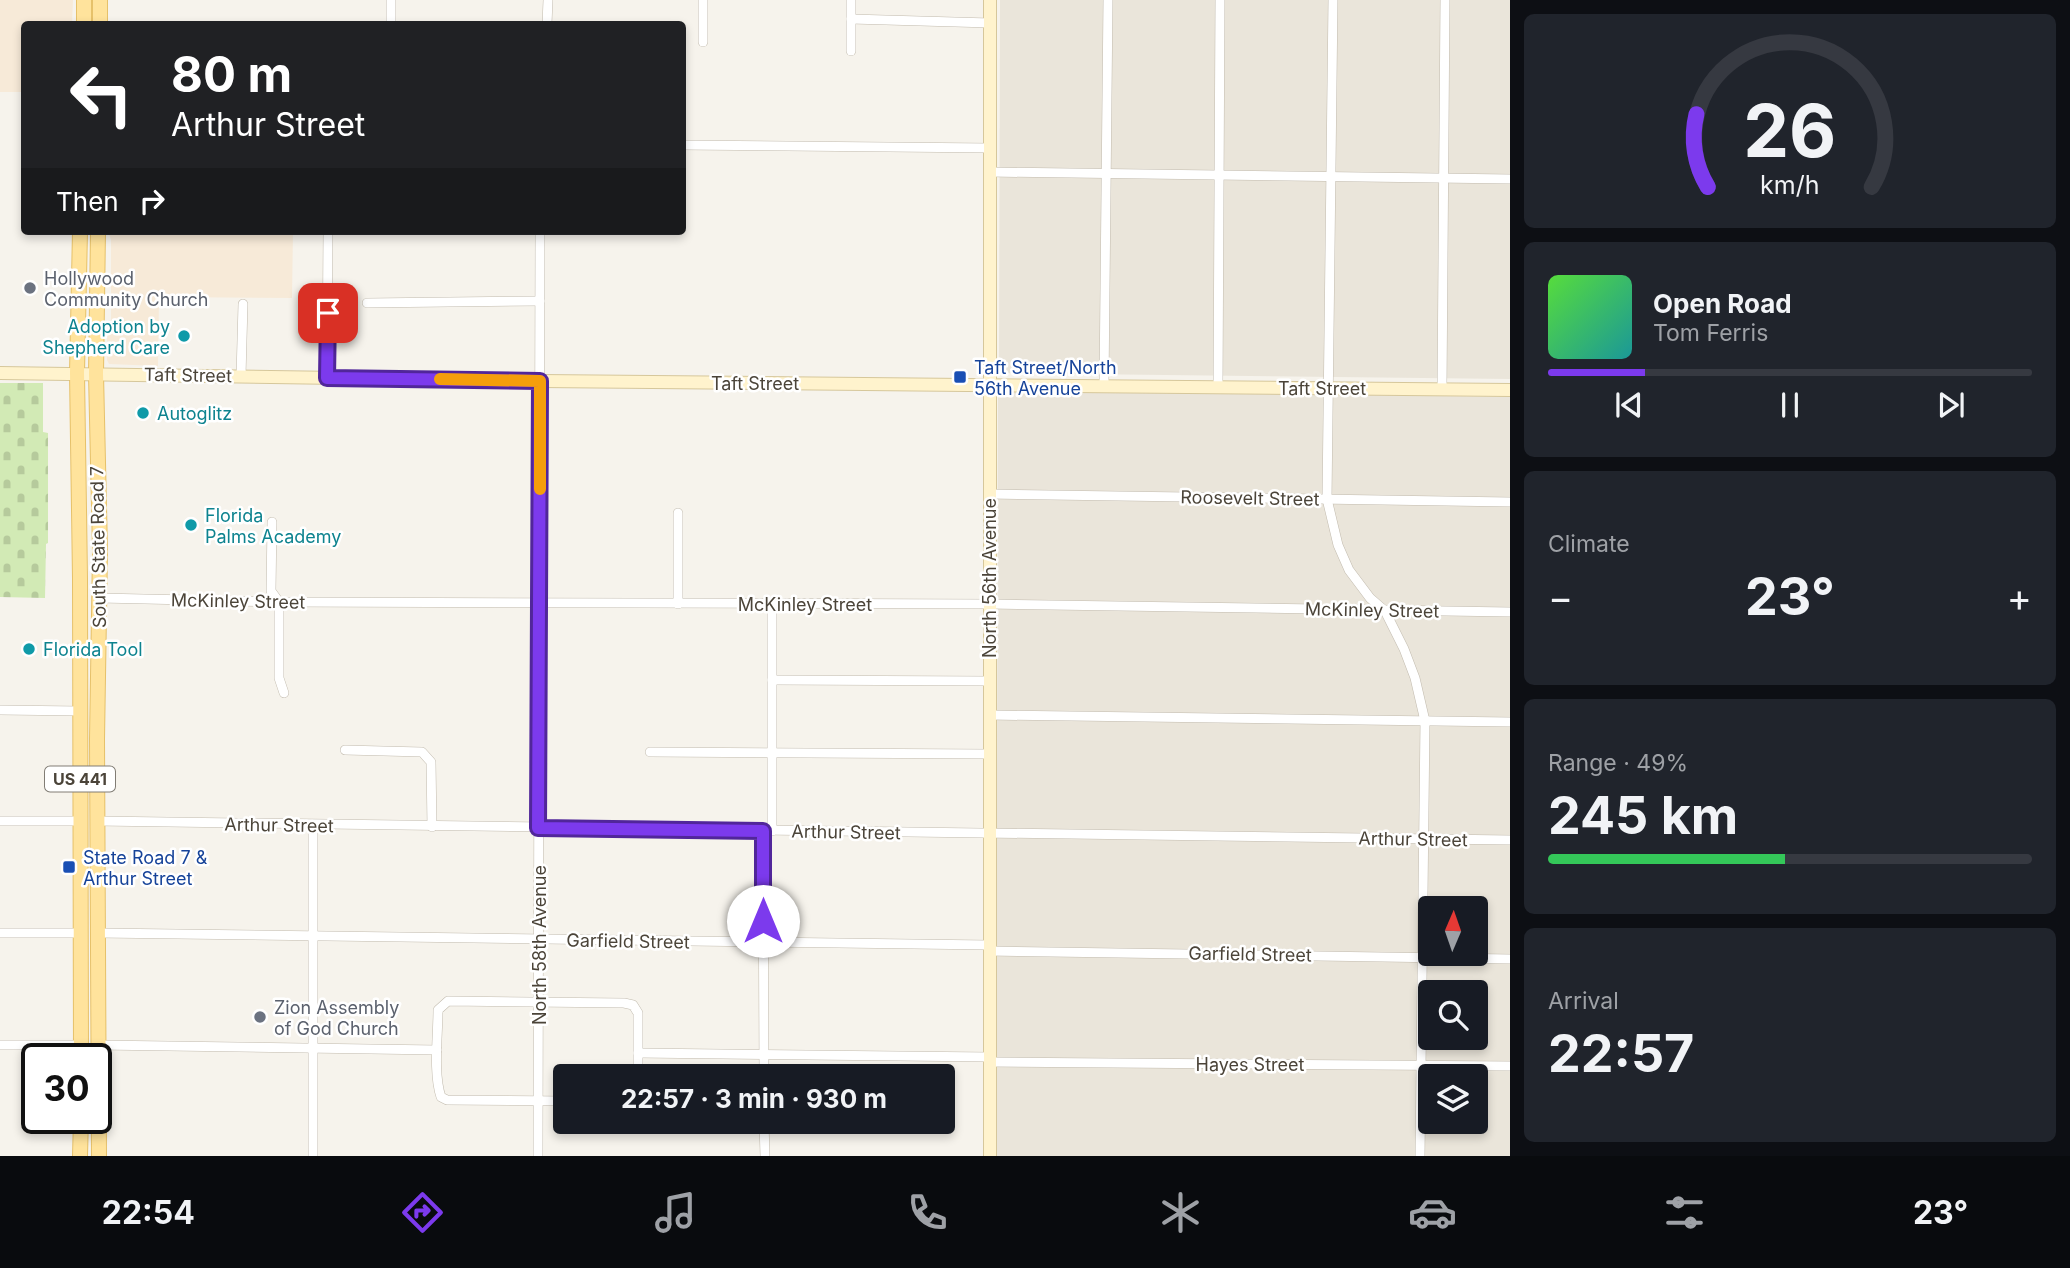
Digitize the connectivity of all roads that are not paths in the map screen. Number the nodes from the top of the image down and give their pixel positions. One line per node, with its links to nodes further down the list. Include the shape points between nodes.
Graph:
1 (84, 0): 13 (main road)
2 (100, 0): 14 (main road)
3 (391, 0): 15 (street)
4 (548, 0): 16 (street)
5 (704, 0): 18 (street)
6 (851, 0): 12 (street)
7 (990, 0): 17 (street, North 56th Avenue)
8 (1108, 0): 23 (street)
9 (1220, 0): 24 (street)
10 (1333, 0): 25 (street)
11 (1445, 0): 26 (street)
12 (851, 19): 17 (street); 19 (street)
13 (84, 21)
14 (100, 21)
15 (391, 21)
16 (547, 21)
17 (990, 23): 21 (street, North 56th Avenue)
18 (703, 42)
19 (851, 51)
20 (686, 145): 21 (street)
21 (990, 148): 22 (street, North 56th Avenue)
22 (990, 173): 23 (street); 41 (street, North 56th Avenue)
23 (1105, 174): 24 (street); 42 (street)
24 (1219, 176): 25 (street); 43 (street)
25 (1329, 177): 26 (street); 44 (street)
26 (1444, 178): 27 (street); 45 (street)
27 (1510, 179)
28 (80, 235): 36 (main road, South State Road 7 / US 441)
29 (98, 235): 37 (main road, South State Road 7 / US 441)
30 (328, 235): 39 (street)
31 (540, 235): 32 (street, North 58th Avenue)
32 (540, 301): 33 (street); 40 (street, North 58th Avenue)
33 (367, 303)
34 (243, 304): 38 (street)
35 (0, 373): 36 (street, Taft Street)
36 (77, 373): 37 (street, Taft Street); 52 (main road, South State Road 7 / US 441)
37 (96, 374): 38 (street, Taft Street); 53 (main road, South State Road 7 / US 441)
38 (241, 376): 39 (street, Taft Street)
39 (327, 378): 40 (street, Taft Street)
40 (540, 381): 41 (street, Taft Street); 55 (street, North 58th Avenue)
41 (990, 385): 42 (street, Taft Street); 47 (street, North 56th Avenue)
42 (1104, 386): 43 (street, Taft Street)
43 (1218, 388): 44 (street, Taft Street)
44 (1328, 388): 45 (street, Taft Street); 48 (street)
45 (1442, 389): 46 (street, Taft Street)
46 (1510, 390)
47 (989, 494): 48 (street, Roosevelt Street); 57 (street, North 56th Avenue)
48 (1326, 499): 49 (street, Roosevelt Street); 59 (street, via 1349,570)
49 (1510, 502)
50 (678, 513): 56 (street)
51 (272, 522): 54 (street, via 271,591)
52 (80, 578): 53 (main road, via 88,592); 65 (main road, South State Road 7 / US 441)
53 (100, 598): 54 (street, McKinley Street); 69 (main road, South State Road 7 / US 441)
54 (279, 602): 55 (street, McKinley Street); 63 (street, via 279,678)
55 (539, 603): 56 (street, McKinley Street); 79 (street, North 58th Avenue)
56 (678, 604): 58 (street, McKinley Street)
57 (990, 604): 58 (street, McKinley Street); 59 (street, McKinley Street); 62 (street, North 56th Avenue)
58 (772, 605): 61 (street)
59 (1385, 611): 60 (street, McKinley Street); 67 (street, via 1415,678)
60 (1510, 612)
61 (772, 680): 62 (street); 72 (street)
62 (989, 681): 66 (street, North 56th Avenue)
63 (284, 693)
64 (0, 710): 65 (street)
65 (80, 711): 69 (main road); 75 (main road, South State Road 7 / US 441)
66 (990, 715): 67 (street); 73 (street, North 56th Avenue)
67 (1425, 721): 68 (street); 82 (street)
68 (1510, 722)
69 (97, 731): 76 (main road, South State Road 7 / US 441)
70 (345, 750): 78 (street, via 422,752 428,756 432,762)
71 (650, 752): 72 (street)
72 (772, 753): 73 (street); 80 (street)
73 (989, 754): 81 (street, North 56th Avenue)
74 (0, 821): 75 (street)
75 (80, 821): 86 (main road, South State Road 7 / US 441)
76 (98, 821): 77 (street, Arthur Street); 87 (main road, South State Road 7 / US 441)
77 (313, 825): 78 (street, Arthur Street); 88 (street)
78 (432, 827): 79 (street, Arthur Street)
79 (538, 828): 80 (street, Arthur Street); 89 (street, North 58th Avenue)
80 (768, 831): 81 (street, Arthur Street); 90 (street)
81 (989, 833): 82 (street, Arthur Street); 91 (street, North 56th Avenue)
82 (1424, 839): 83 (street, Arthur Street); 84 (street)
83 (1510, 840)
84 (1423, 896)
85 (0, 933): 86 (street)
86 (81, 933): 97 (main road, South State Road 7 / US 441)
87 (99, 933): 88 (street, Garfield Street); 100 (main road, South State Road 7 / US 441)
88 (313, 936): 89 (street, Garfield Street); 104 (street)
89 (538, 940): 90 (street, Garfield Street); 96 (street, North 58th Avenue)
90 (763, 943): 91 (street, Garfield Street); 107 (street)
91 (989, 948): 92 (street, Garfield Street); 108 (street, North 56th Avenue)
92 (1418, 957)
93 (1488, 958): 94 (street, Garfield Street)
94 (1510, 959)
95 (1422, 966): 111 (street)
96 (539, 1002): 105 (street, via 448,1001 438,1010); 106 (street, via 633,1005 638,1013); 115 (street, North 58th Avenue)
97 (81, 1024): 98 (main road, South State Road 7 / US 441); 99 (main road)
98 (81, 1043)
99 (95, 1043)
100 (99, 1043)
101 (0, 1045): 103 (street)
102 (112, 1045): 104 (street)
103 (21, 1047)
104 (312, 1049): 105 (street); 123 (street)
105 (438, 1050): 115 (street, via 441,1097)
106 (638, 1053): 107 (street, Hayes Street); 109 (street)
107 (764, 1055): 108 (street, Hayes Street); 110 (street)
108 (990, 1059): 112 (street, Hayes Street); 126 (street, North 56th Avenue)
109 (638, 1064)
110 (764, 1064)
111 (1421, 1064)
112 (1418, 1065)
113 (1488, 1066): 114 (street, Hayes Street)
114 (1510, 1066)
115 (538, 1100): 116 (street); 124 (street, North 58th Avenue)
116 (553, 1101)
117 (81, 1134): 121 (main road)
118 (99, 1134): 122 (main road, South State Road 7 / US 441)
119 (764, 1134): 125 (street)
120 (1420, 1134): 127 (street)
121 (80, 1156)
122 (99, 1156)
123 (313, 1156)
124 (538, 1156)
125 (765, 1156)
126 (990, 1156)
127 (1420, 1156)

